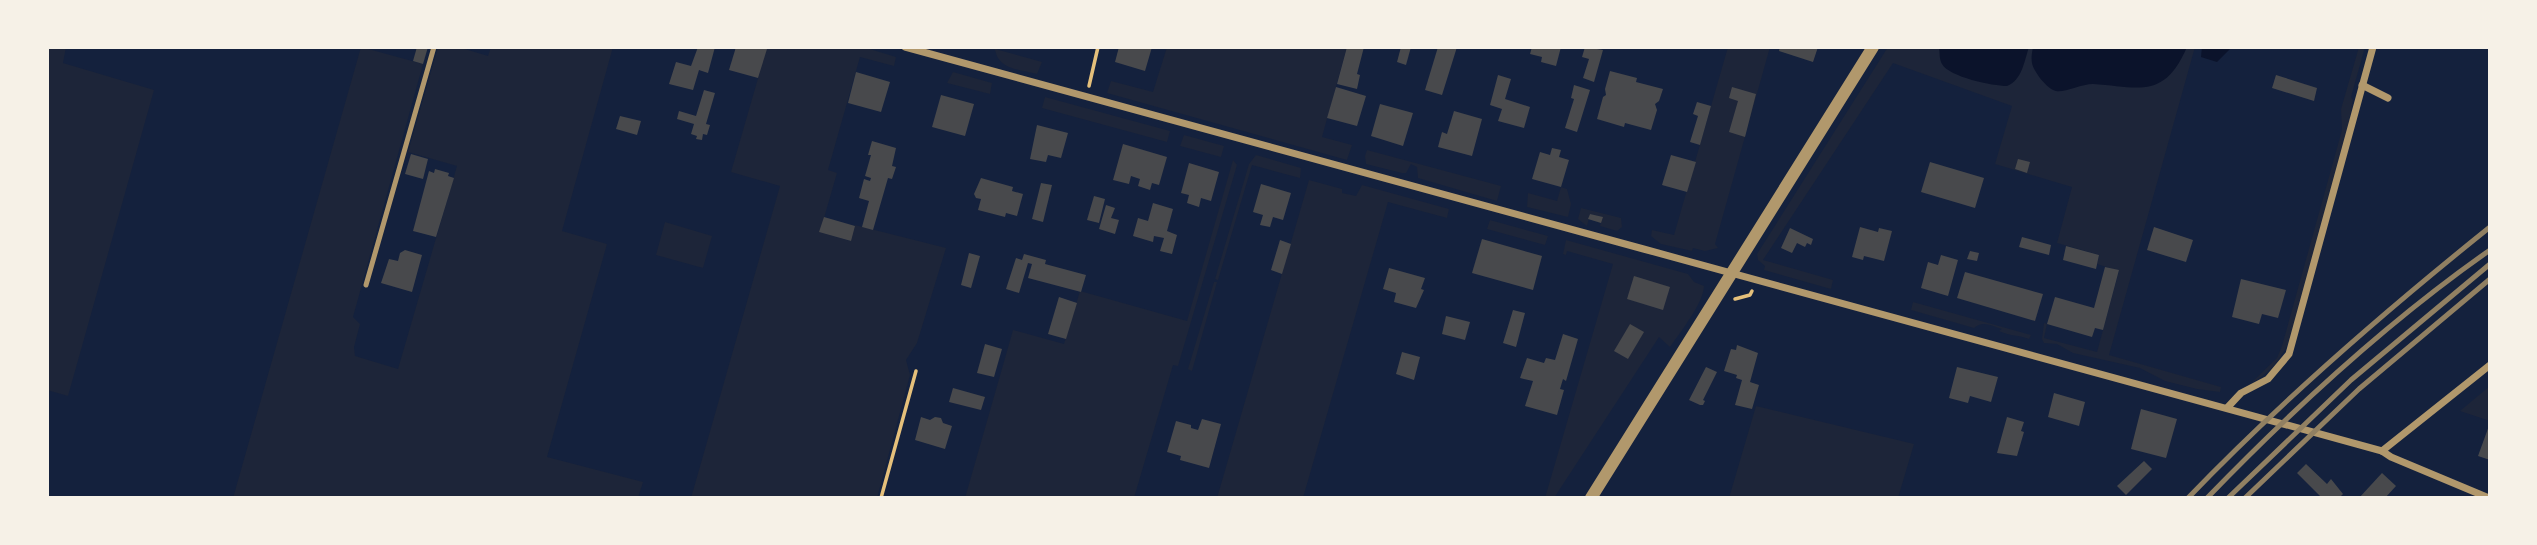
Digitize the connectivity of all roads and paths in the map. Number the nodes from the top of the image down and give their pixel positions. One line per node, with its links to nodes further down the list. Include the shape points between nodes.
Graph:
1 (434, 47): 10 (lane)
2 (905, 47): 7 (street)
3 (1098, 47): 7 (path)
4 (1873, 47): 9 (street)
5 (2373, 47): 6 (street)
6 (2362, 85): 8 (street); 13 (street, via 2289,354 2268,379)
7 (1086, 96): 9 (street)
8 (2388, 98)
9 (1731, 274): 13 (street); 16 (street)
10 (366, 285)
11 (2490, 365): 14 (street)
12 (916, 371): 15 (path)
13 (2227, 408): 14 (street)
14 (2382, 451): 17 (street)
15 (881, 498)
16 (1591, 498)
17 (2489, 498)

